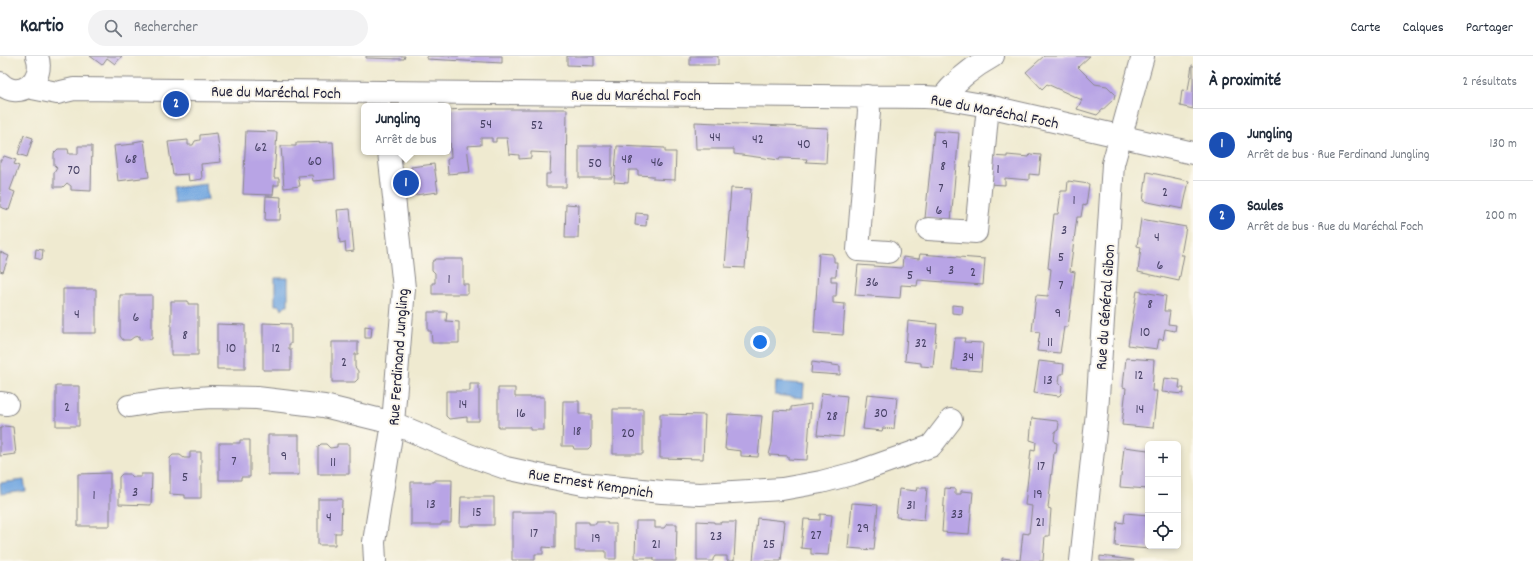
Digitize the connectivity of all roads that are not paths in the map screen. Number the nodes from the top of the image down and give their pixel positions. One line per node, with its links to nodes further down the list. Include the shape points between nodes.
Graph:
1 (993, 56): 7 (street, via 974,66)
2 (1143, 56): 10 (street, Rue du Général Gibon)
3 (38, 59): 4 (street, via 50,74); 5 (street, via 40,69 33,83)
4 (74, 89): 5 (street, Rue du Maréchal Foch, via 57,92); 8 (street, Rue du Maréchal Foch)
5 (11, 90)
6 (862, 96): 7 (street, Rue du Maréchal Foch); 8 (street, Rue du Maréchal Foch); 14 (street, via 857,109); 15 (street, via 869,111 858,250)
7 (942, 98): 9 (street, Rue du Maréchal Foch)
8 (384, 99)
9 (988, 106): 10 (street, Rue du Maréchal Foch); 13 (street, via 976,232)
10 (1120, 137): 11 (street, Rue du Maréchal Foch); 20 (street, Rue du Général Gibon, via 1113,164 1097,413)
11 (1193, 153)
12 (389, 155): 18 (street, Rue Ferdinand Jungling, via 404,288)
13 (928, 228)
14 (842, 251)
15 (888, 252)
16 (129, 406): 18 (street, Rue Ernest Kempnich, via 211,397 257,398 324,406)
17 (950, 420): 18 (street, Rue Ernest Kempnich, via 931,446 855,473 782,489 700,494 606,487 536,475 468,455)
18 (393, 423): 19 (street, Rue Ferdinand Jungling, via 374,542)
19 (375, 561)
20 (1082, 561)

